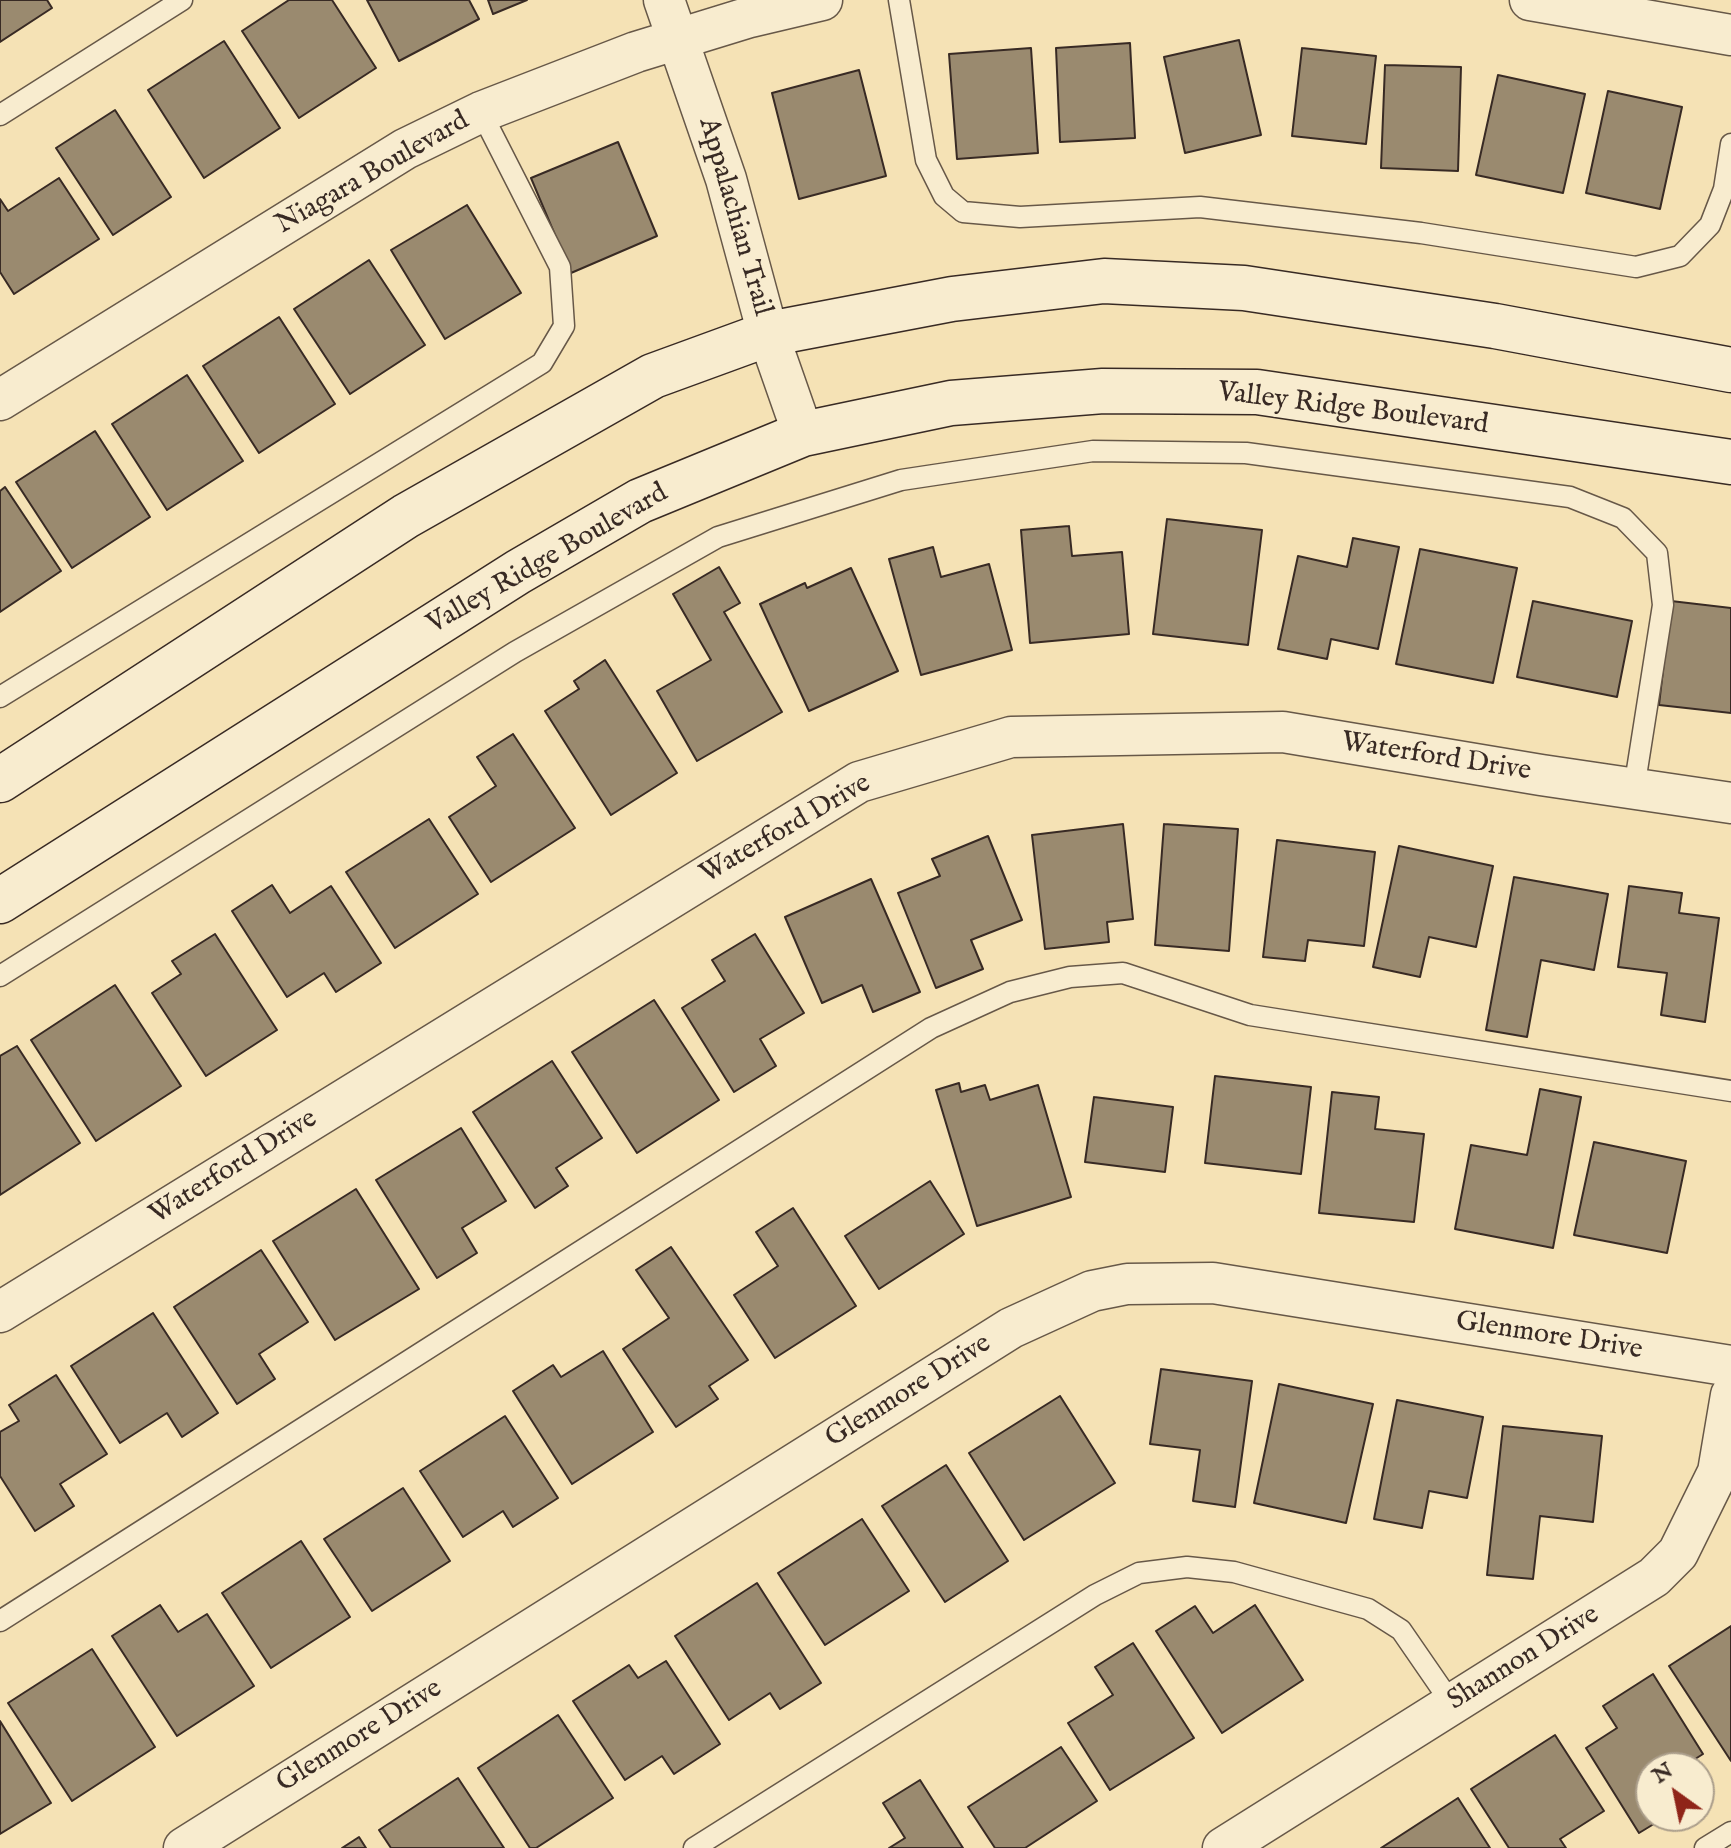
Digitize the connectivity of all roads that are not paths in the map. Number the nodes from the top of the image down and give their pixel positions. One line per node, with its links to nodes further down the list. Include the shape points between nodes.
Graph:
1 (182, 0): 9 (lane)
2 (664, 0): 7 (street, Appalachian Trail)
3 (822, 0): 7 (street, Niagara Boulevard)
4 (899, 0): 10 (lane, via 926,160 944,196 963,212 1020,217 1200,207 1421,233 1636,267 1680,256 1710,225 1724,189)
5 (1530, 0): 6 (street)
6 (1731, 35)
7 (678, 38): 8 (street, Niagara Boulevard); 11 (street, Appalachian Trail, via 726,179)
8 (481, 112): 13 (street, Niagara Boulevard, via 405,149); 16 (lane, via 560,267 564,326 542,363)
9 (0, 115)
10 (1731, 144)
11 (768, 334): 12 (main road, via 952,299 1104,281 1244,288 1495,326); 14 (street, Appalachian Trail); 17 (main road, via 653,376 406,516)
12 (1731, 370)
13 (0, 400)
14 (803, 434): 15 (main road, Valley Ridge Boulevard, via 951,403 1103,391 1257,392); 20 (main road, Valley Ridge Boulevard, via 640,501 518,572)
15 (1731, 462)
16 (0, 697)
17 (0, 780)
18 (1634, 789): 19 (street, Waterford Drive); 21 (lane, via 1663,605 1657,553 1623,518 1570,497 1246,453 1093,451 901,480 718,537 515,652); 23 (street, Waterford Drive, via 1283,732 1011,737 859,782)
19 (1731, 803)
20 (0, 901)
21 (0, 976)
22 (1731, 1091): 26 (lane, via 1250,1015 1123,973 1070,977 1010,992 917,1037)
23 (0, 1312)
24 (1731, 1366): 29 (street, Glenmore Drive, via 1213,1283 1127,1284 1092,1291 1011,1328)
25 (1731, 1395): 27 (street, Shannon Drive, via 1718,1472 1678,1553 1654,1577)
26 (0, 1621)
27 (1452, 1704): 30 (lane, via 1401,1630 1368,1609 1234,1572 1187,1567 1139,1573 1095,1595); 31 (street, Shannon Drive)
28 (1731, 1832): 32 (lane)
29 (184, 1848)
30 (694, 1848)
31 (1223, 1848)
32 (1705, 1848)

